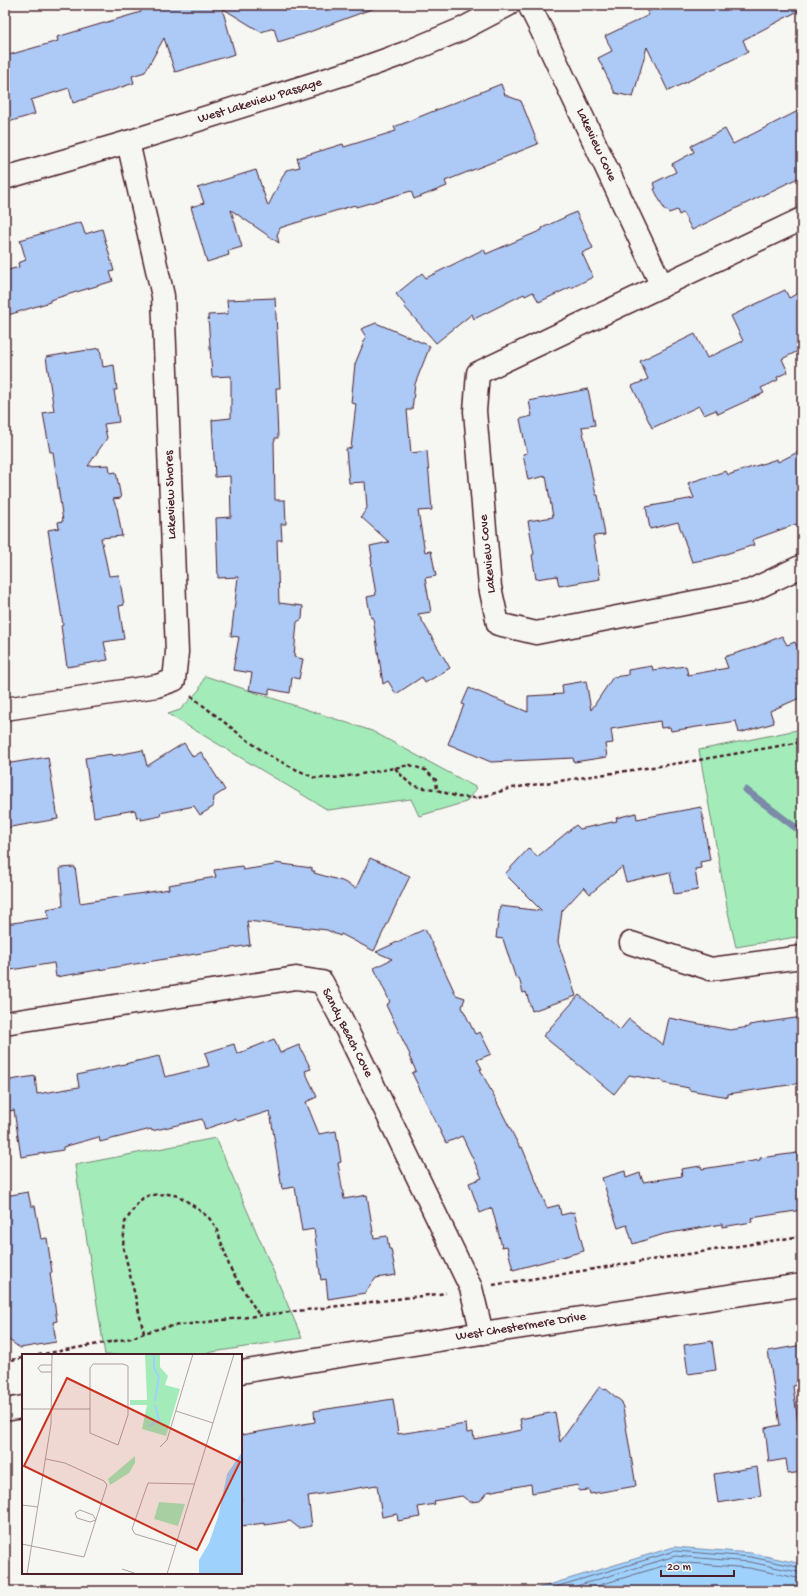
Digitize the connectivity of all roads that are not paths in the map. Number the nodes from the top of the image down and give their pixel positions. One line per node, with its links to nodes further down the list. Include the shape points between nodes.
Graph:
1 (508, 5): 3 (street, West Lakeview Passage, via 462,29 405,53)
2 (529, 5): 6 (street, Lakeview Cove)
3 (128, 142): 4 (street, West Lakeview Passage); 8 (street, Lakeview Shores, via 164,296 177,652 174,680 157,686)
4 (5, 178)
5 (802, 219): 6 (street, Lakeview Cove)
6 (662, 286): 7 (street, Lakeview Cove, via 478,373 475,411 490,587 498,624 536,634 750,591)
7 (802, 566)
8 (5, 709)
9 (631, 943): 10 (street, via 711,969)
10 (802, 957)
11 (5, 1023): 13 (street, Sandy Beach Cove, via 296,978 322,982 471,1288)
12 (802, 1285): 13 (street, West Chestermere Drive)
13 (482, 1333): 14 (street, West Chestermere Drive)
14 (242, 1372)
15 (22, 1407): 16 (street)
16 (5, 1410)

